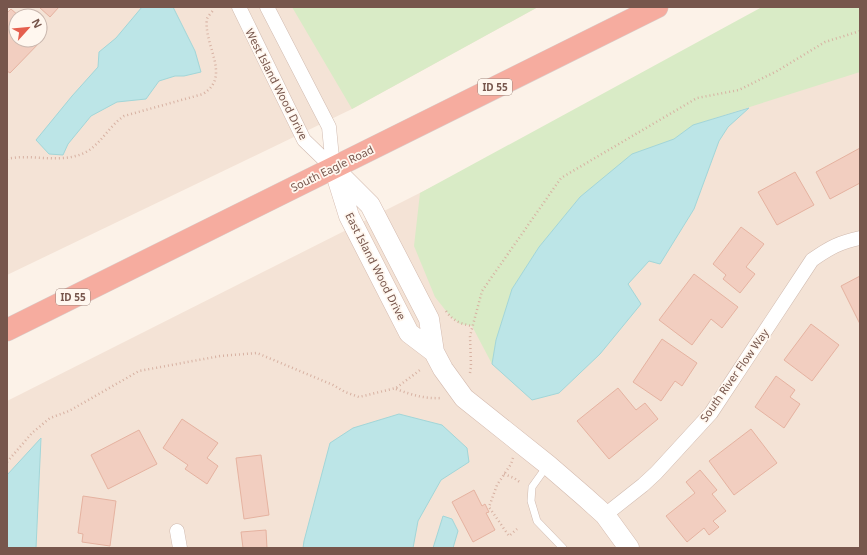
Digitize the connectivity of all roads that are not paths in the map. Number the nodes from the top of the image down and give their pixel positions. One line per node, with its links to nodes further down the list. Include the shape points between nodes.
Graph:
1 (239, 7): 4 (street, West Island Wood Drive, via 304,140)
2 (267, 7): 4 (street, via 329,127)
3 (657, 7): 4 (highway, South Eagle Road / ID 55)
4 (333, 168): 6 (highway, South Eagle Road / ID 55); 7 (street, East Island Wood Drive, via 370,205 429,319 434,352 464,398)
5 (860, 238): 8 (street, South River Flow Way, via 844,241 812,260 711,413 643,485)
6 (7, 330)
7 (548, 464): 8 (street, East Island Wood Drive); 11 (lane, via 532,487 531,501 537,521)
8 (605, 515): 12 (street, East Island Wood Drive)
9 (177, 531): 10 (street)
10 (180, 548)
11 (563, 548)
12 (629, 548)

